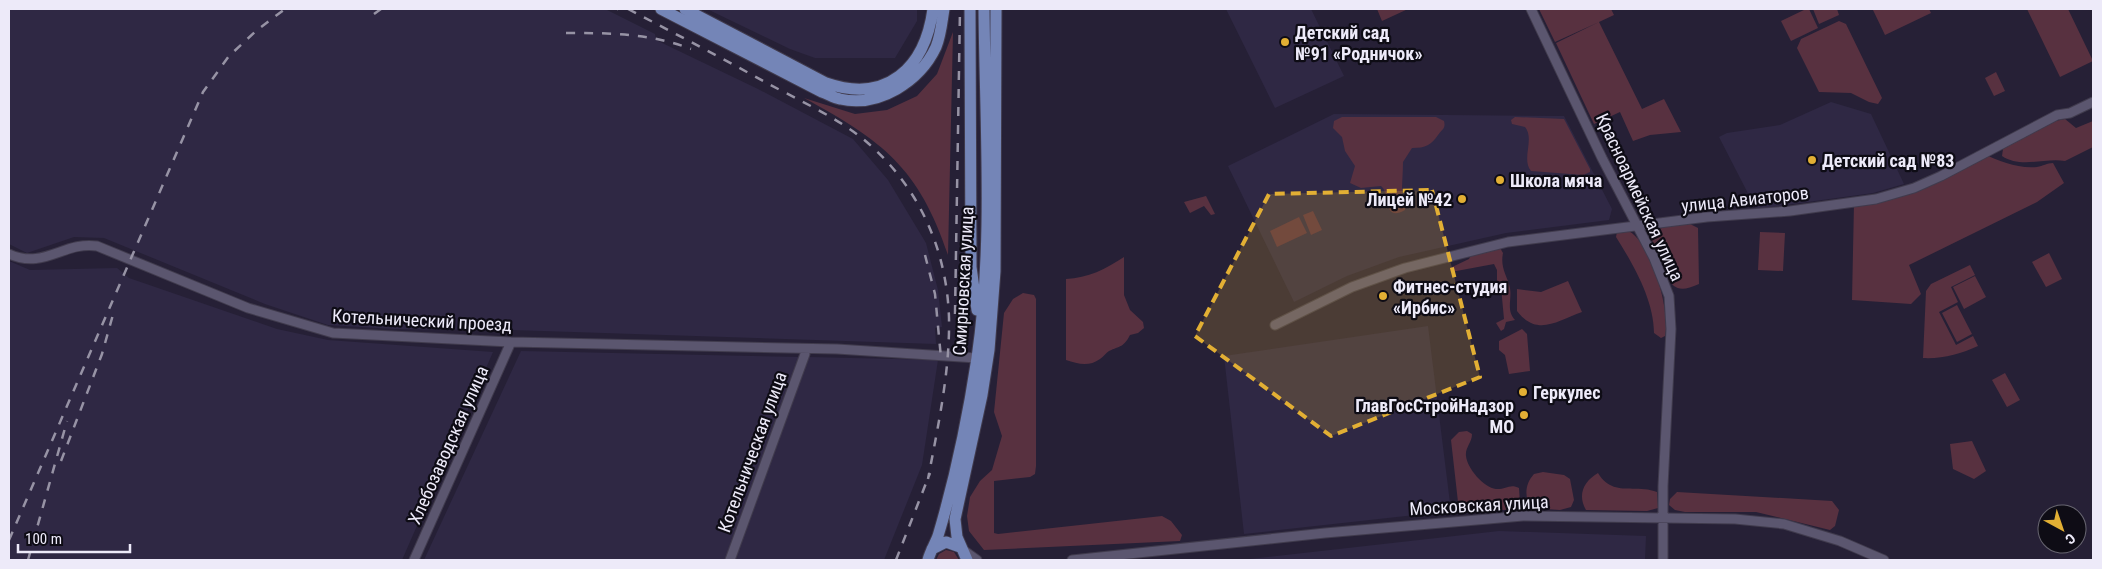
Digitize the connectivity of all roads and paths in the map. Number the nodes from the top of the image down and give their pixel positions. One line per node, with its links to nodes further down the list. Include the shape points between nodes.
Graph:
1 (661, 9): 4 (main road, via 822,92 840,99 860,101 892,92 920,71 936,46)
2 (685, 9): 3 (main road, via 826,82 844,89 860,89 888,82 911,66 926,41)
3 (933, 9)
4 (944, 9)
5 (984, 9): 13 (main road, Смирновская улица, via 985,241)
6 (996, 9): 20 (main road, Смирновская улица, via 995,271 987,370 955,519)
7 (1531, 9): 10 (street, Красноармейская улица)
8 (970, 14): 13 (main road, via 971,267)
9 (2093, 102): 10 (street, улица Авиаторов, via 2070,113 2057,115 1941,176 1876,199)
10 (1638, 227): 12 (street, улица Авиаторов, via 1508,242 1430,261 1352,287); 19 (street, Красноармейская улица, via 1663,278 1671,311)
11 (9, 254): 14 (street, Котельнический проезд, via 31,260 83,244 97,246 248,308 333,333)
12 (1275, 325)
13 (980, 332): 18 (main road, Смирновская улица)
14 (511, 342): 15 (street, Котельнический проезд); 22 (street, Хлебозаводская улица)
15 (762, 348): 16 (street, Котельнический проезд); 17 (street, Котельнический проезд)
16 (884, 353): 17 (street, Котельнический проезд); 18 (street, Котельнический проезд)
17 (805, 354): 23 (street, Котельническая улица)
18 (977, 358): 21 (main road, Смирновская улица, via 958,454 938,537)
19 (1664, 518): 25 (street, Московская улица, via 1501,517 1325,532); 26 (street, Красноармейская улица); 27 (street, Московская улица, via 1736,519 1784,524 1840,541)
20 (964, 552): 21 (main road, Смирновская улица, via 946,542); 24 (street)
21 (930, 555)
22 (414, 560)
23 (730, 560)
24 (976, 560)
25 (1072, 560)
26 (1663, 560)
27 (1884, 560)

